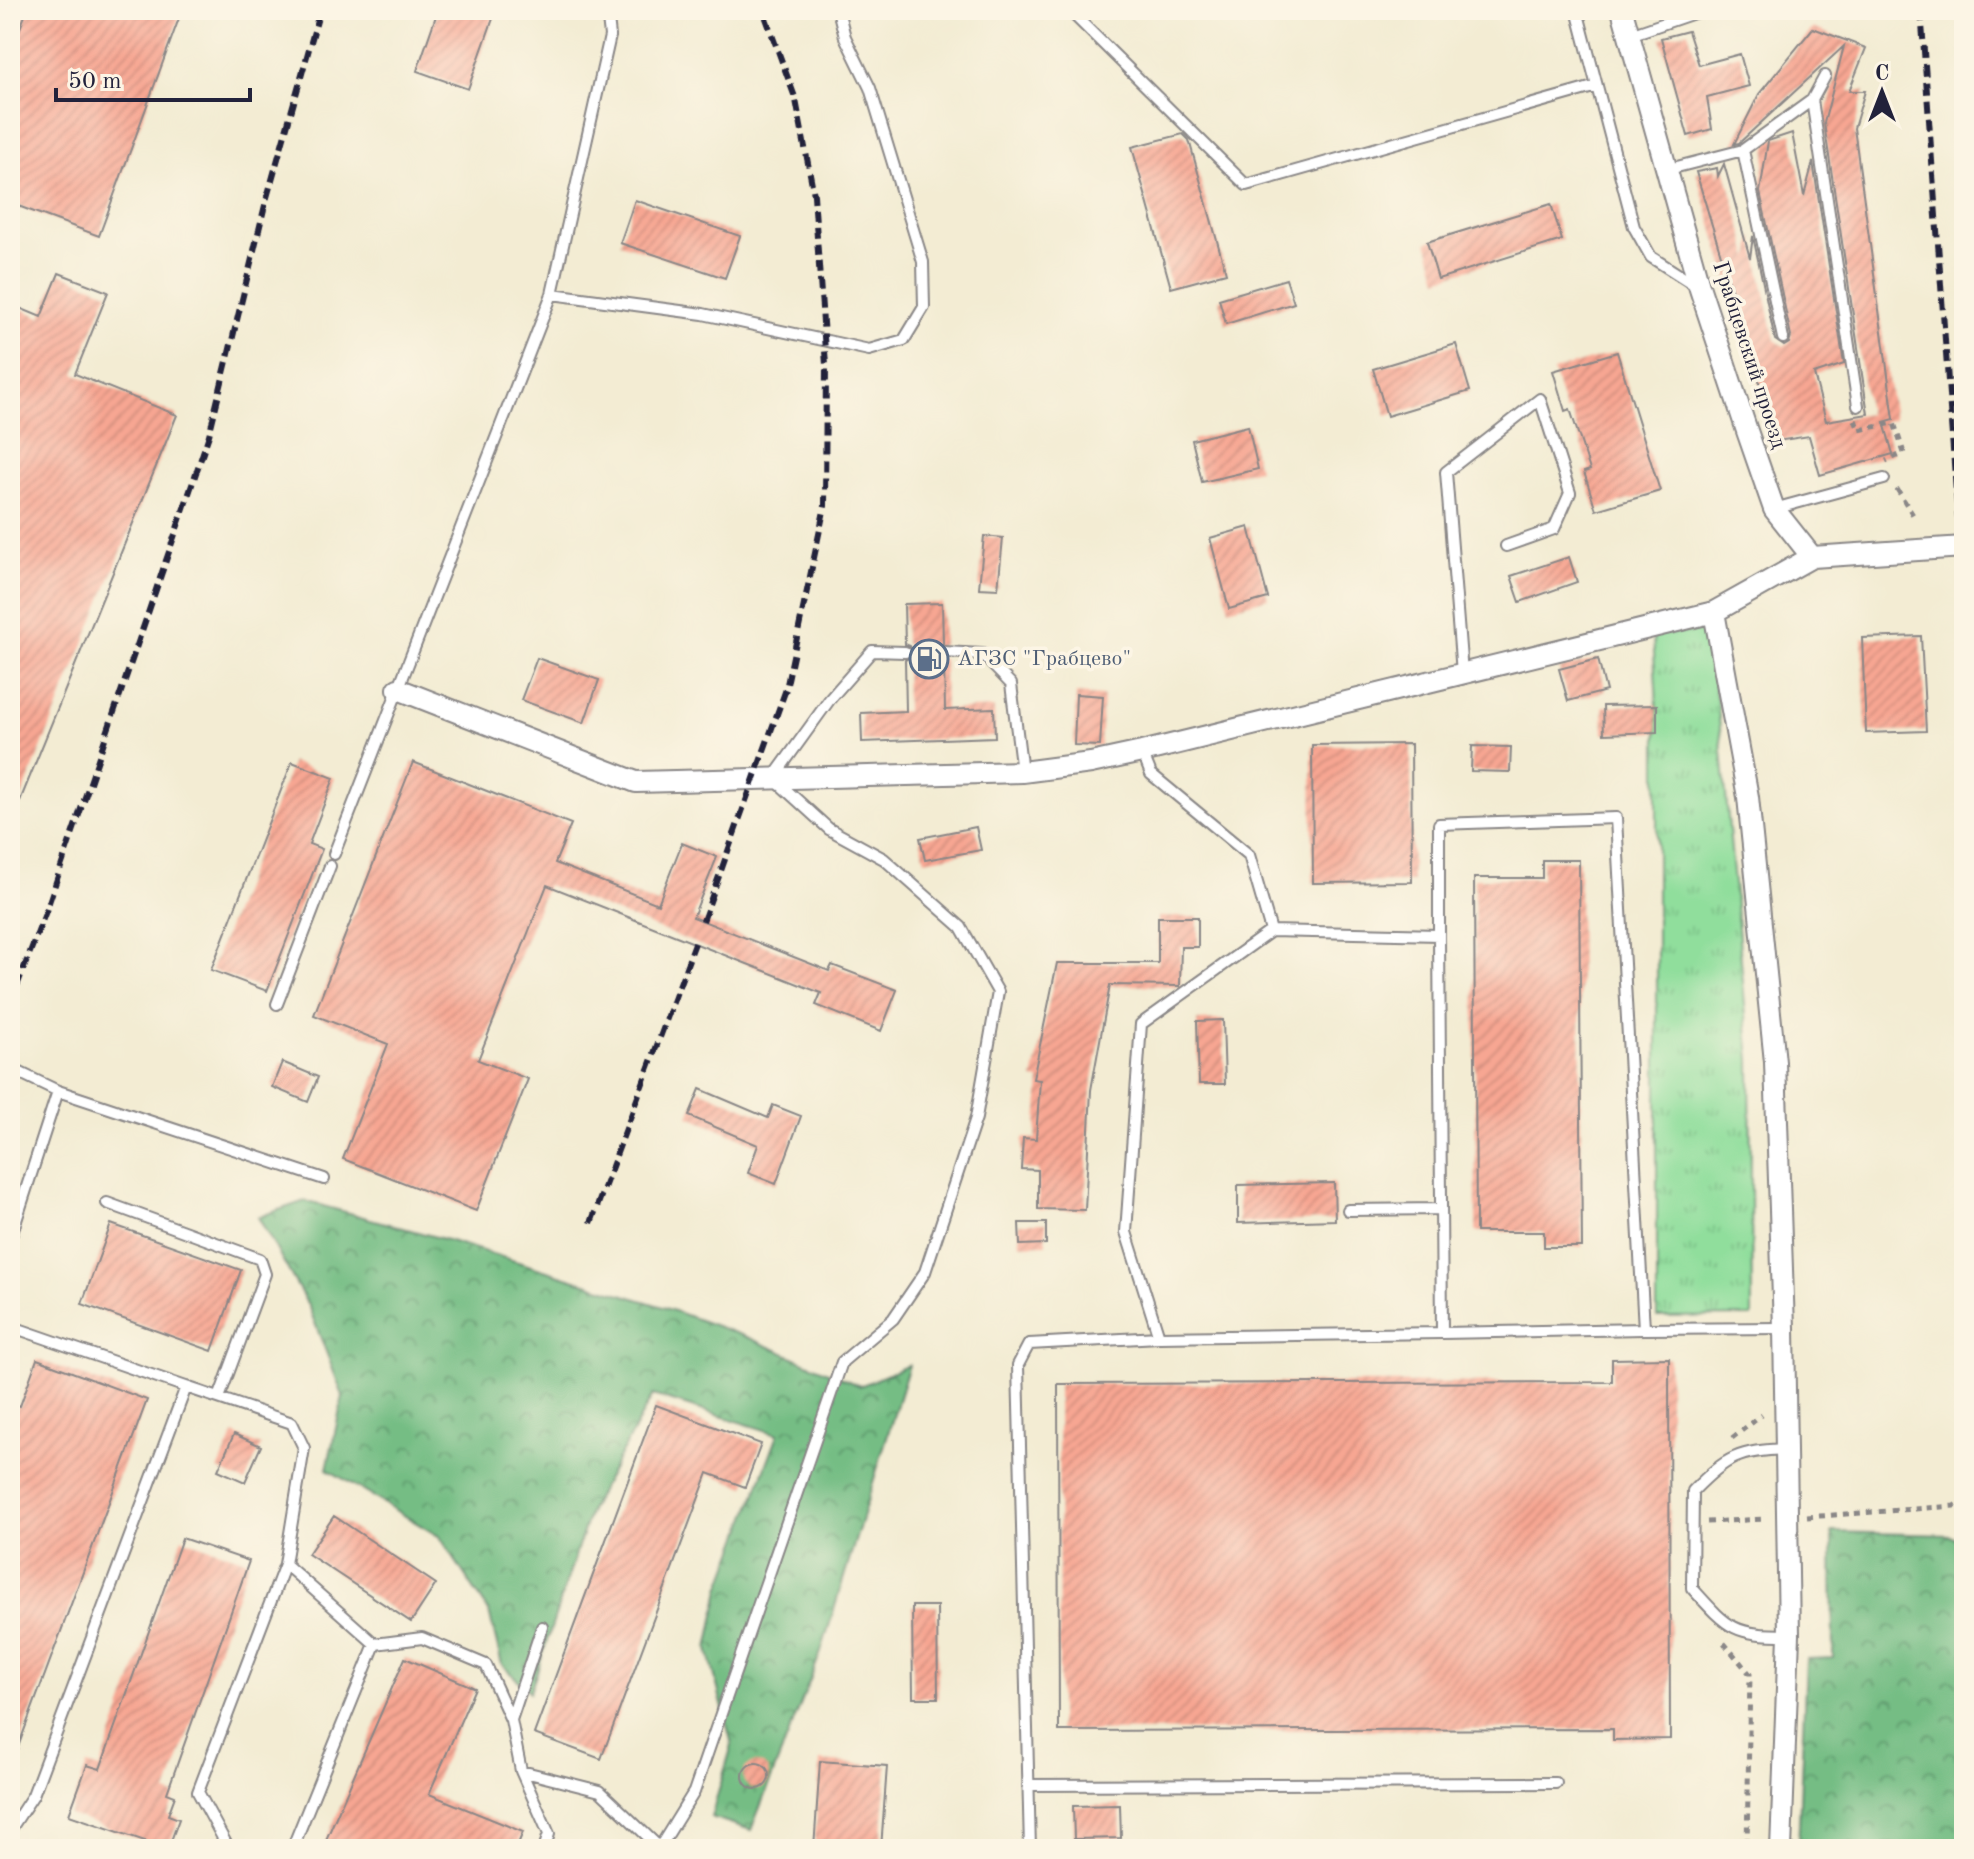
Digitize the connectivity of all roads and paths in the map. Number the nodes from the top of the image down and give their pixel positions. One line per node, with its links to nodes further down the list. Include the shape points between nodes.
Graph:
1 (607, 10): 14 (lane, via 610,36)
2 (838, 10): 14 (lane, via 870,88 923,262 924,307 904,340 869,350 703,314)
3 (1069, 10): 9 (lane, via 1246,185)
4 (1577, 10): 9 (lane)
5 (1622, 10): 7 (street, Грабцевский проезд)
6 (1700, 10): 7 (lane)
7 (1630, 35): 12 (street, Грабцевский проезд)
8 (1825, 76): 10 (lane)
9 (1597, 86): 13 (lane, via 1634,227 1651,257)
10 (1812, 100): 11 (lane); 16 (lane)
11 (1743, 150): 12 (lane); 15 (lane)
12 (1669, 169): 13 (street, Грабцевский проезд)
13 (1700, 289): 18 (street, Грабцевский проезд)
14 (552, 294): 27 (lane)
15 (1783, 338)
16 (1855, 408): 19 (path, via 1859,430 1894,423 1904,453 1886,461)
17 (1884, 479): 18 (lane)
18 (1774, 509): 22 (street, Грабцевский проезд)
19 (1913, 515)
20 (1506, 546): 26 (lane, via 1554,529 1570,493 1540,399 1446,472)
21 (1964, 547): 22 (street)
22 (1812, 557): 23 (street)
23 (1714, 612): 26 (street); 44 (street, via 1748,797 1775,1062)
24 (905, 652): 30 (lane, via 872,651)
25 (944, 652): 29 (lane, via 982,654 1011,684)
26 (1462, 673): 28 (street)
27 (398, 689): 30 (street, via 636,782); 31 (lane)
28 (1142, 752): 29 (street); 33 (lane, via 1151,774 1249,855)
29 (1022, 772): 30 (street)
30 (773, 778): 66 (lane, via 829,829 884,859 961,927 998,992 976,1118 925,1272 893,1319 842,1362 694,1792)
31 (334, 854)
32 (330, 866): 35 (lane)
33 (1271, 931): 34 (lane); 47 (lane, via 1141,1024 1126,1232)
34 (1439, 935): 40 (lane); 45 (lane, via 1439,824 1616,818)
35 (277, 1004)
36 (10, 1068): 37 (lane)
37 (58, 1091): 38 (lane); 42 (lane)
38 (324, 1179)
39 (107, 1203): 49 (lane, via 260,1259 265,1274)
40 (1441, 1209): 41 (lane); 46 (lane)
41 (1348, 1210)
42 (10, 1239)
43 (10, 1326): 48 (lane)
44 (1784, 1328): 45 (lane); 52 (street)
45 (1644, 1329): 46 (lane)
46 (1442, 1333): 47 (lane)
47 (1159, 1337): 64 (lane, via 1029,1344 1018,1365)
48 (186, 1387): 49 (lane); 65 (lane, via 33,1795)
49 (219, 1398): 56 (lane, via 292,1423 304,1448)
50 (1763, 1415): 51 (path)
51 (1727, 1442)
52 (1786, 1449): 54 (street); 55 (lane, via 1749,1450 1715,1469 1693,1491)
53 (1964, 1499): 54 (path, via 1954,1506)
54 (1787, 1518): 55 (path); 58 (street)
55 (1692, 1522): 58 (lane, via 1692,1588 1724,1623 1753,1635)
56 (285, 1564): 60 (lane); 67 (lane, via 198,1792)
57 (542, 1627): 61 (lane)
58 (1789, 1635): 72 (street)
59 (1720, 1639): 71 (path, via 1750,1674)
60 (375, 1644): 61 (lane, via 422,1638 486,1665); 68 (lane)
61 (511, 1720): 62 (lane)
62 (521, 1771): 66 (lane, via 600,1791); 69 (lane, via 549,1834)
63 (1556, 1783): 64 (lane)
64 (1028, 1785): 70 (lane)
65 (10, 1830)
66 (660, 1848)
67 (229, 1849)
68 (292, 1849)
69 (544, 1849)
70 (1030, 1849)
71 (1747, 1849)
72 (1781, 1849)

